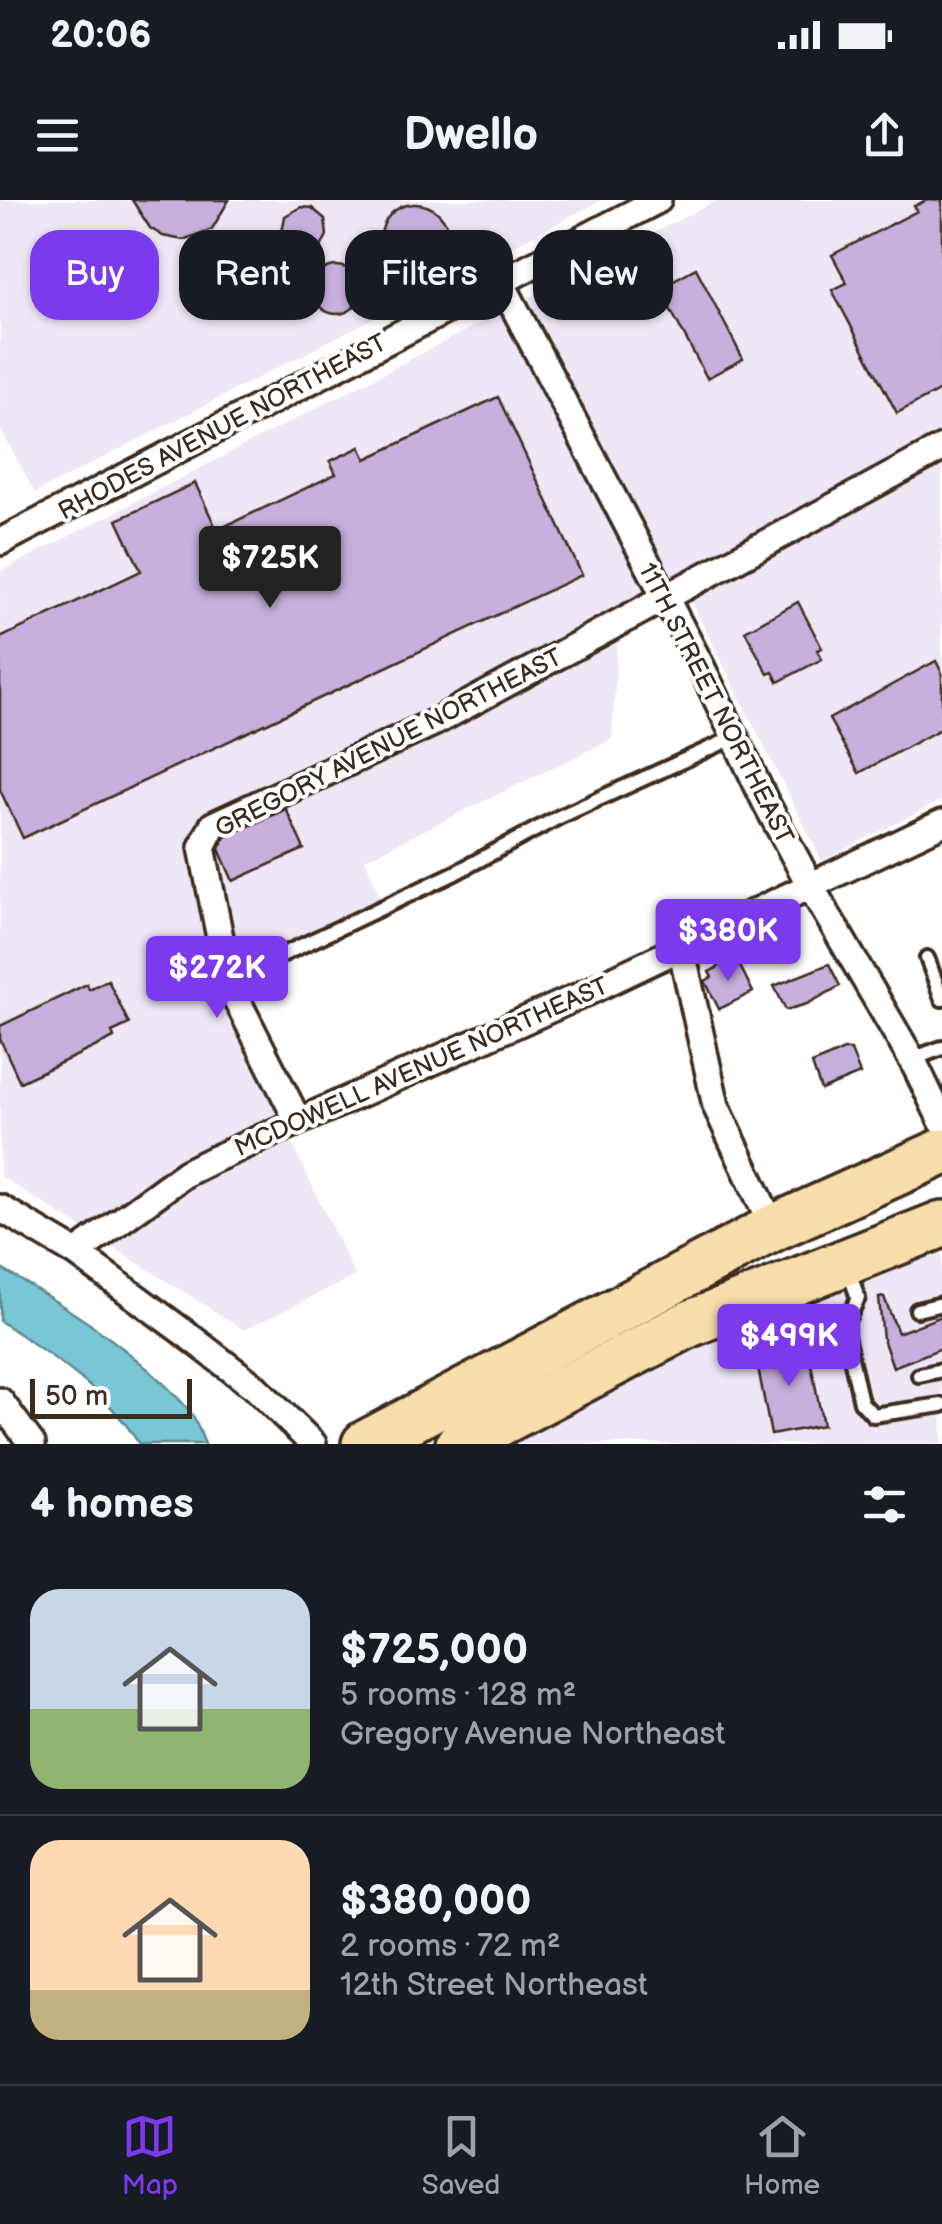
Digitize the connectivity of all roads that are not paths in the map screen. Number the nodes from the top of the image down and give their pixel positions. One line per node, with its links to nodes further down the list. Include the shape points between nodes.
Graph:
1 (658, 200): 2 (street, RHODES AVENUE NORTHEAST)
2 (513, 273)
3 (513, 305): 7 (street, 11TH STREET NORTHEAST)
4 (424, 320): 6 (street, RHODES AVENUE NORTHEAST)
5 (942, 448): 7 (street, GREGORY AVENUE NORTHEAST)
6 (0, 542)
7 (665, 598): 8 (street, 11TH STREET NORTHEAST); 14 (street, GREGORY AVENUE NORTHEAST, via 436,722 213,825 202,847)
8 (734, 737): 10 (street, 11TH STREET NORTHEAST); 14 (lane, via 248,971)
9 (942, 824): 10 (street, MCDOWELL AVENUE NORTHEAST)
10 (811, 886): 11 (street, MCDOWELL AVENUE NORTHEAST); 16 (street, 11TH STREET NORTHEAST)
11 (681, 947): 17 (street, MCDOWELL AVENUE NORTHEAST); 22 (street, via 716,1106)
12 (927, 958): 13 (lane)
13 (942, 999)
14 (236, 1000): 17 (street, GREGORY AVENUE NORTHEAST)
15 (942, 1048): 16 (lane)
16 (912, 1060): 18 (street, 11TH STREET NORTHEAST)
17 (298, 1121): 23 (street, MCDOWELL AVENUE NORTHEAST, via 186,1173)
18 (942, 1121)
19 (942, 1152): 22 (highway)
20 (0, 1208): 23 (street)
21 (942, 1224): 24 (highway)
22 (772, 1228): 35 (highway)
23 (76, 1253): 34 (street, via 256,1388)
24 (846, 1263): 27 (lane, via 858,1298); 36 (highway, via 689,1324)
25 (942, 1304): 26 (lane)
26 (917, 1310)
27 (844, 1327): 28 (lane); 32 (lane, via 861,1402 873,1415)
28 (779, 1338)
29 (942, 1370): 30 (lane)
30 (919, 1375)
31 (0, 1401): 33 (street)
32 (942, 1404)
33 (32, 1444)
34 (314, 1444)
35 (365, 1444)
36 (459, 1444)

